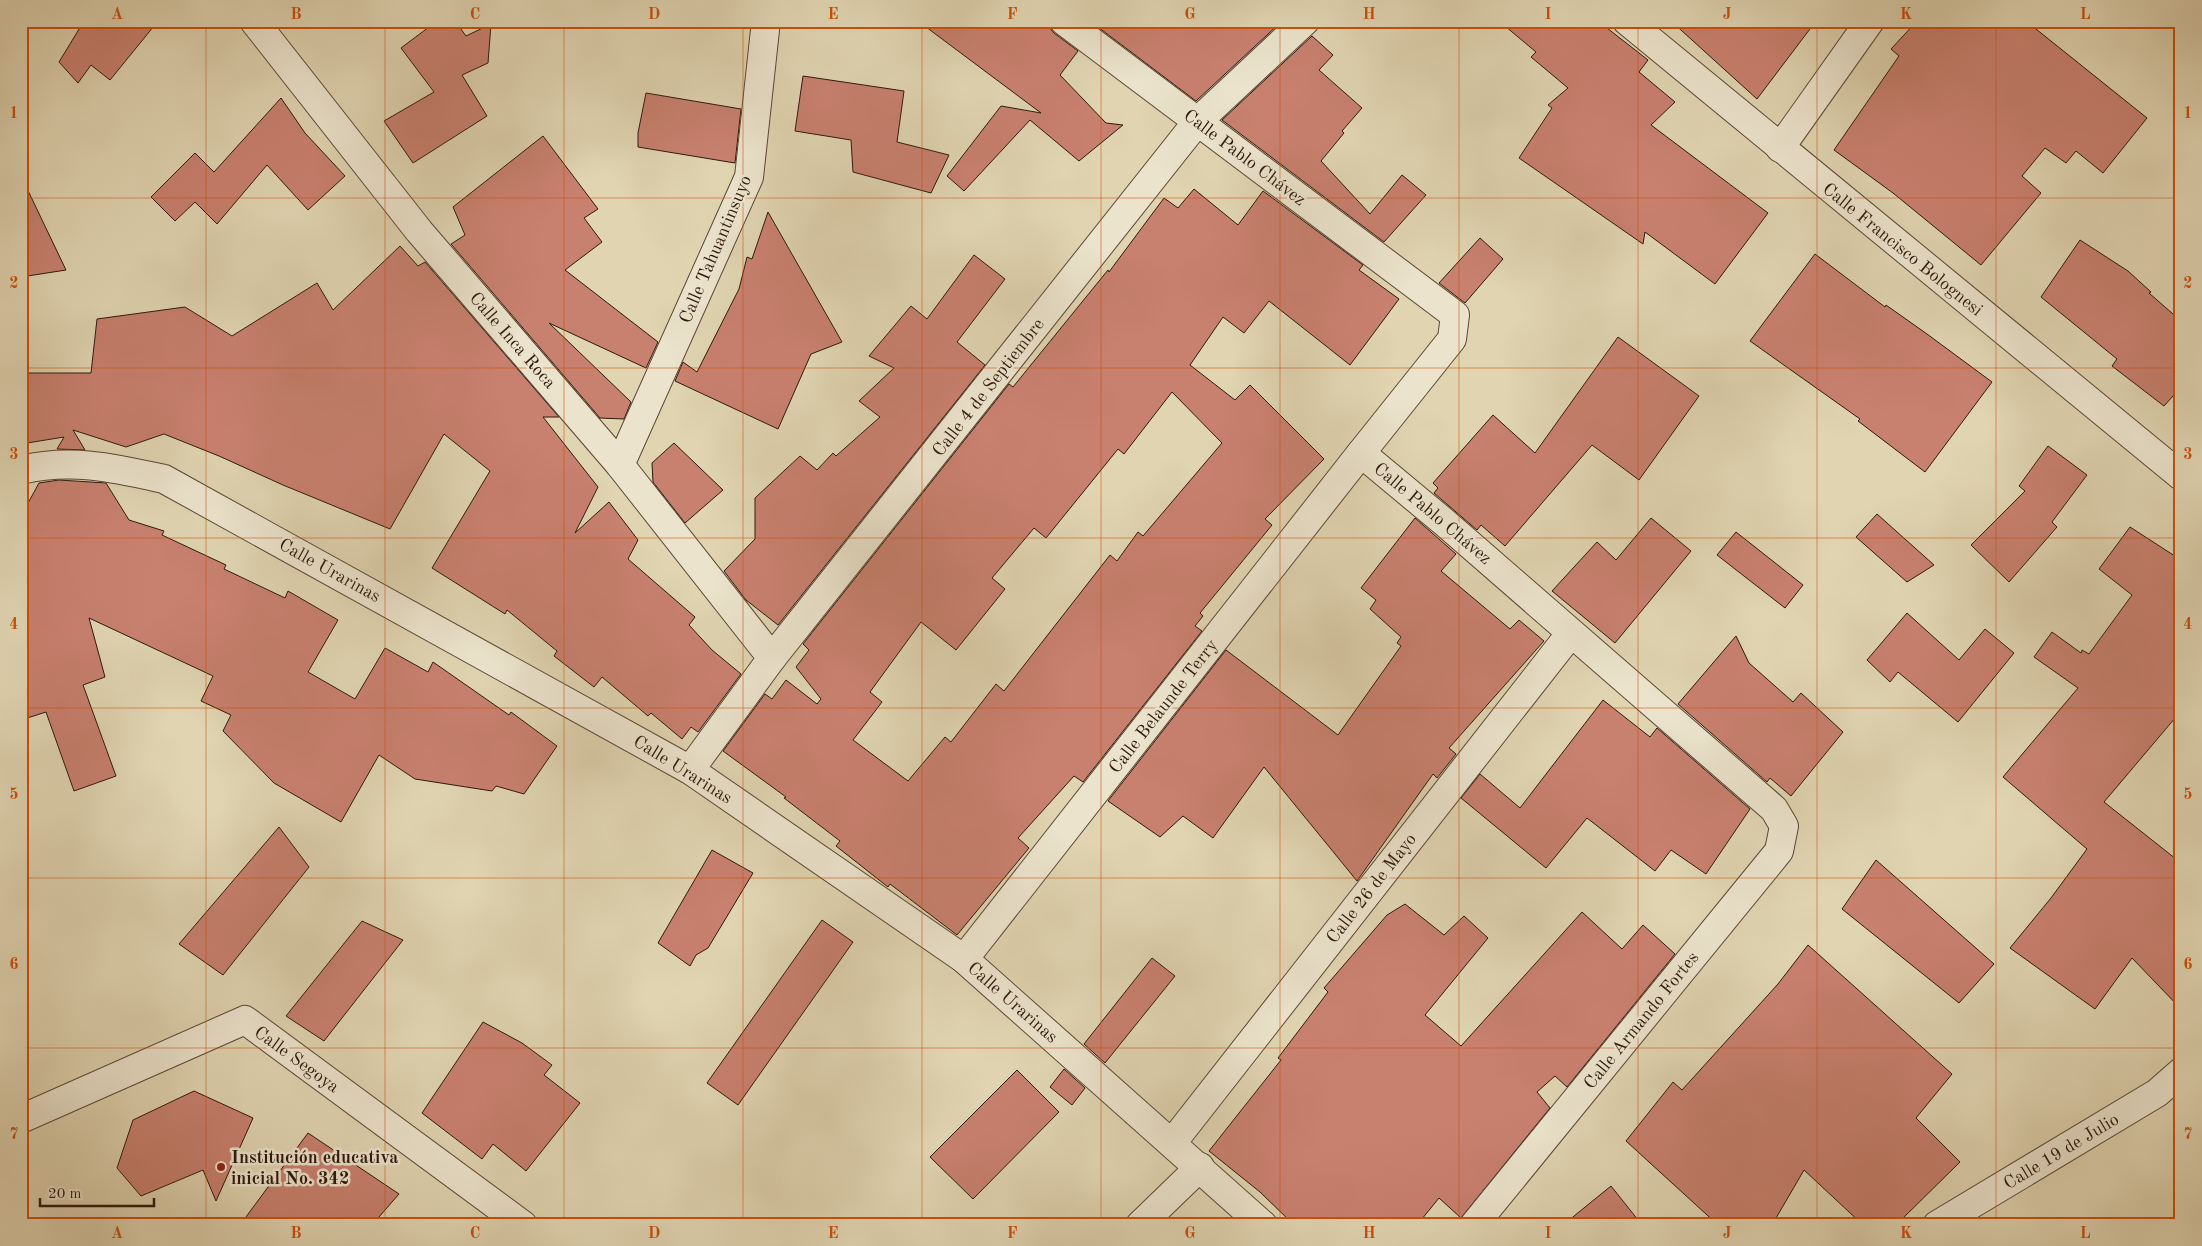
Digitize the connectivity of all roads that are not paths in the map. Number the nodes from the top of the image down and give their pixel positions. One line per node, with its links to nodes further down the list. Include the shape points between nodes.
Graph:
1 (254, 21): 10 (street, Calle Inca Roca, via 419,231)
2 (766, 21): 10 (street, Calle Tahuantinsuyo, via 749,177)
3 (1064, 21): 7 (street, Calle Pablo Chávez)
4 (1306, 21): 7 (street, Calle 4 de Septiembre)
5 (1627, 21): 8 (street, Calle Francisco Bolognesi)
6 (1870, 21): 8 (street)
7 (1197, 122): 9 (street, Calle Pablo Chávez, via 1454,315 1452,339); 14 (street, Calle 4 de Septiembre)
8 (1780, 148): 12 (street, Calle Francisco Bolognesi)
9 (1362, 453): 13 (street, Calle Pablo Chávez); 17 (street, Calle Belaunde Terry)
10 (620, 465): 14 (street, Calle Inca Roca)
11 (21, 470): 15 (street, Calle Urarinas, via 47,464 100,466 164,479)
12 (2181, 476)
13 (1571, 633): 16 (street, Calle Pablo Chávez); 20 (street, Calle 26 de Mayo)
14 (772, 658): 15 (street, Calle 4 de Septiembre)
15 (690, 770): 17 (street, Calle Urarinas)
16 (1774, 809): 25 (street, Calle Armando Fortes, via 1784,826 1780,851)
17 (964, 959): 20 (street, Calle Urarinas)
18 (2181, 1072): 26 (street, Calle 19 de Julio, via 2157,1093)
19 (21, 1119): 22 (street, Calle Segoya, via 245,1020)
20 (1172, 1143): 21 (street, Calle Urarinas)
21 (1200, 1167): 23 (street); 24 (street, Calle Urarinas)
22 (523, 1225)
23 (1140, 1225)
24 (1263, 1225)
25 (1474, 1225)
26 (1937, 1225)

